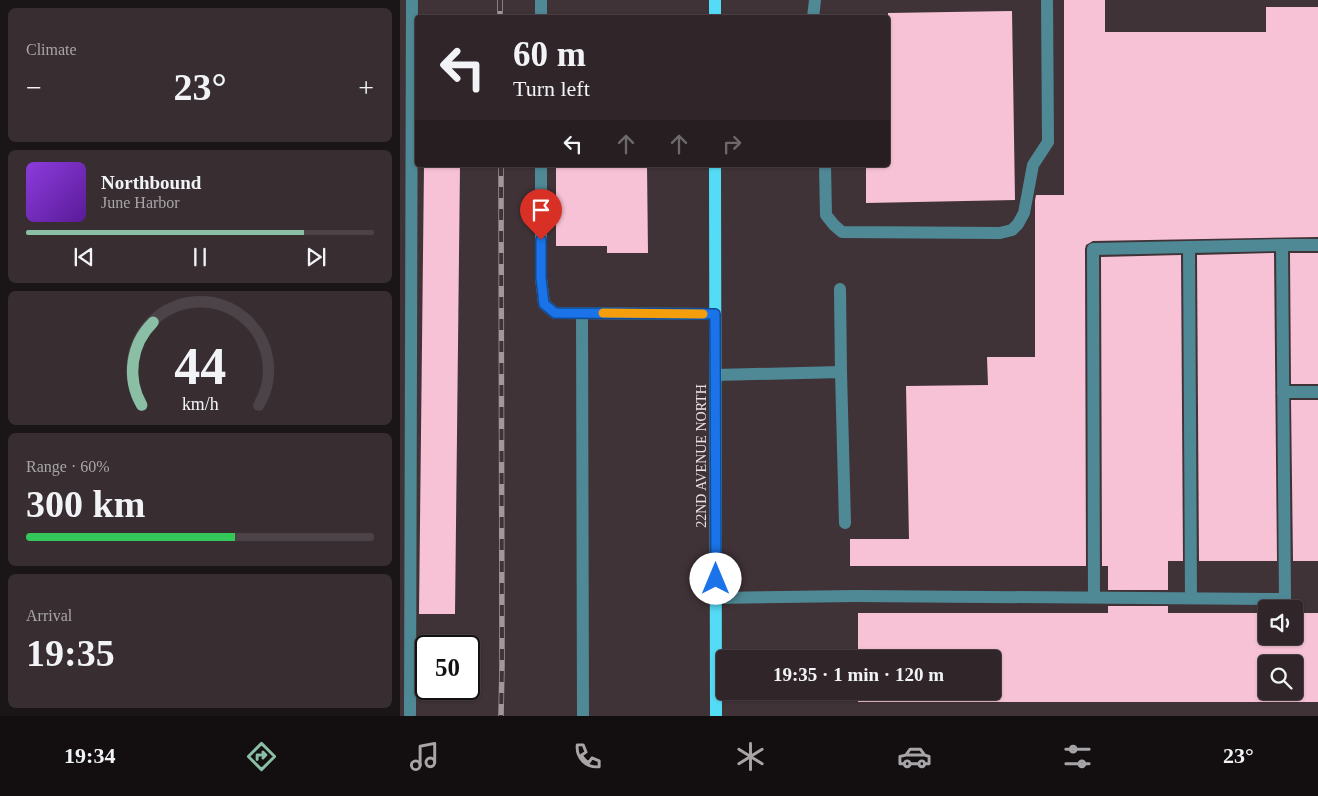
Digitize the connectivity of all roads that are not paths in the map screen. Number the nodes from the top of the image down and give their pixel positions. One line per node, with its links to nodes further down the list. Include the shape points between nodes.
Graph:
1 (412, 0): 26 (lane)
2 (541, 0): 6 (lane)
3 (715, 0): 7 (main road)
4 (815, 0): 8 (lane)
5 (1047, 0): 11 (lane, via 1048,142 1033,165 1024,213 1012,230 1000,233 842,232 826,215)
6 (541, 15)
7 (715, 15)
8 (813, 15)
9 (541, 167): 16 (lane, via 544,304 555,313)
10 (715, 167): 17 (main road, 22ND AVENUE NORTH)
11 (825, 167)
12 (1318, 245): 13 (lane)
13 (1282, 246): 14 (lane); 20 (lane)
14 (1188, 247): 23 (lane, via 1093,249); 25 (lane)
15 (840, 289): 18 (lane)
16 (582, 313): 17 (lane); 27 (lane)
17 (715, 314): 19 (main road, 22ND AVENUE NORTH)
18 (841, 372): 19 (lane); 22 (lane)
19 (715, 375): 24 (main road, 22ND AVENUE NORTH)
20 (1283, 392): 21 (lane); 25 (lane, via 1285,599)
21 (1318, 392)
22 (845, 523)
23 (1094, 597): 24 (lane); 25 (lane)
24 (716, 598): 28 (main road, 22ND AVENUE NORTH)
25 (1191, 598)
26 (407, 715)
27 (583, 716)
28 (716, 716)

